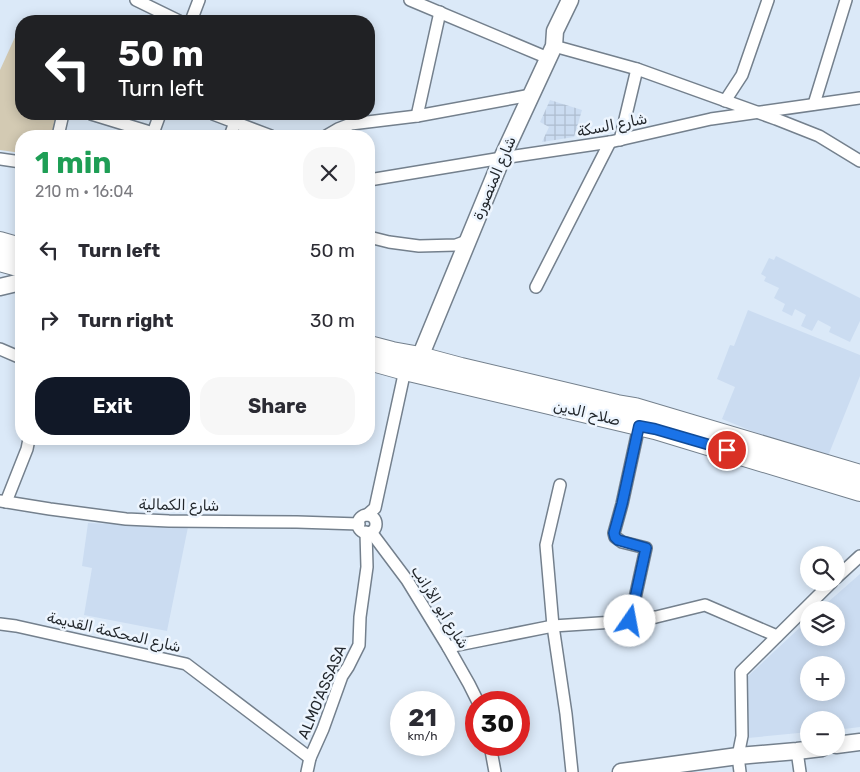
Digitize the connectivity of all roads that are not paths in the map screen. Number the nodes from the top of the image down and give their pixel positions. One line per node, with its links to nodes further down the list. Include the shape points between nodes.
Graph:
1 (136, 0): 8 (street)
2 (199, 0): 9 (street)
3 (410, 0): 7 (street)
4 (570, 0): 10 (main road)
5 (768, 0): 14 (street, via 742,75)
6 (846, 0): 15 (street)
7 (440, 12): 10 (street); 17 (street)
8 (167, 15)
9 (194, 15)
10 (550, 48): 11 (street); 12 (main road)
11 (637, 69): 14 (street); 25 (street)
12 (526, 96): 17 (street); 27 (main road)
13 (860, 98): 15 (street, شارع السكة)
14 (725, 101): 16 (street)
15 (814, 104): 16 (street, شارع السكة)
16 (758, 112): 25 (street, شارع السكة); 29 (street, via 819,136)
17 (417, 116): 24 (street, via 351,124)
18 (111, 120): 21 (street)
19 (230, 120): 20 (street)
20 (235, 122): 22 (street); 23 (street)
21 (139, 130)
22 (232, 130)
23 (256, 130)
24 (336, 130)
25 (615, 141): 27 (street, شارع السكة); 38 (street)
26 (0, 159): 28 (street)
27 (498, 159): 30 (street, شارع السكة); 33 (main road)
28 (15, 161)
29 (860, 161)
30 (375, 179)
31 (375, 238): 33 (street, via 419,246)
32 (0, 242): 34 (highway)
33 (462, 243): 44 (main road)
34 (15, 246)
35 (0, 261): 36 (highway)
36 (15, 265)
37 (15, 284): 39 (main road)
38 (536, 287)
39 (0, 288)
40 (375, 348): 44 (highway, صلاح الدين)
41 (0, 349): 42 (street)
42 (15, 355)
43 (375, 360): 44 (highway, صلاح الدين)
44 (411, 361): 45 (highway, صلاح الدين); 47 (highway, صلاح الدين, via 635,408); 51 (street, via 375,508)
45 (639, 426): 49 (highway, صلاح الدين); 55 (street, via 614,533 618,540 646,548)
46 (28, 445): 50 (street)
47 (860, 475)
48 (560, 485): 57 (street, via 546,545)
49 (860, 491)
50 (3, 501): 51 (street, شارع الكمالية, via 126,519)
51 (366, 526): 59 (street, شارع أبو الأرانب, via 407,580); 66 (street, ALMO'ASSASA, via 367,568 359,645 342,676)
52 (860, 556): 53 (street)
53 (845, 570)
54 (823, 591): 58 (street)
55 (630, 621): 57 (street); 58 (street, via 705,605)
56 (0, 624): 66 (street, شارع المحكمة القديمة, via 186,664)
57 (553, 626): 59 (street); 70 (street)
58 (777, 636): 67 (street, via 741,672)
59 (448, 647): 60 (street, شارع أبو الأرانب)
60 (472, 691)
61 (860, 742): 62 (main road)
62 (845, 744)
63 (797, 751): 64 (main road); 67 (main road); 72 (street)
64 (800, 751)
65 (492, 756): 69 (street)
66 (310, 758): 68 (street, ALMO'ASSASA)
67 (739, 764): 71 (main road)
68 (307, 772)
69 (495, 772)
70 (572, 772)
71 (622, 772)
72 (800, 772)

